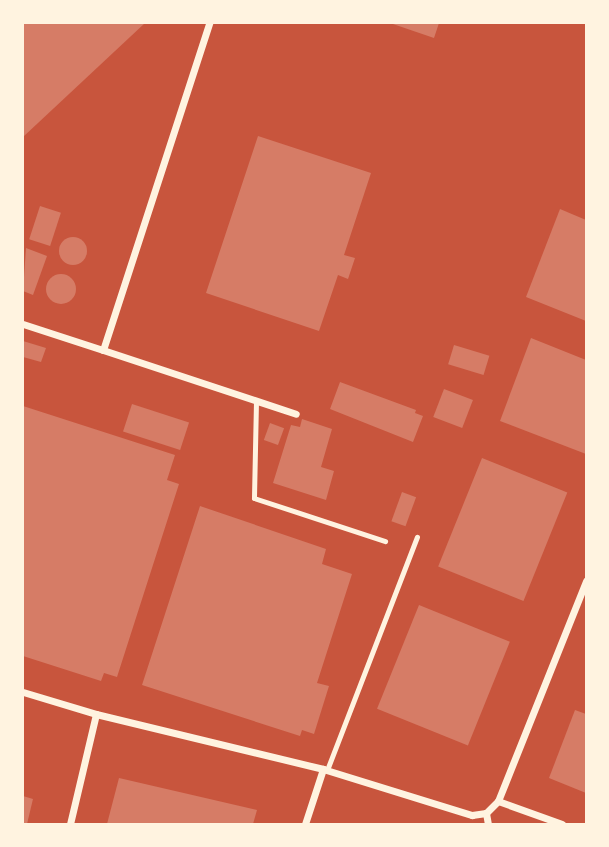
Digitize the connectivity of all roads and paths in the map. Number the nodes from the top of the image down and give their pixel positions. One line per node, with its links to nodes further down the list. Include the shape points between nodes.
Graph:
1 (209, 23): 3 (street)
2 (23, 324): 3 (street)
3 (103, 350): 4 (street)
4 (256, 401): 5 (street); 7 (lane, via 254,498)
5 (296, 414)
6 (417, 537): 11 (lane)
7 (385, 541)
8 (586, 581): 12 (street)
9 (23, 692): 10 (street)
10 (96, 714): 11 (street); 14 (street)
11 (325, 769): 13 (street, via 472,815); 15 (street)
12 (498, 801): 13 (street); 17 (street)
13 (486, 813): 16 (street)
14 (70, 824)
15 (305, 824)
16 (488, 824)
17 (562, 824)

